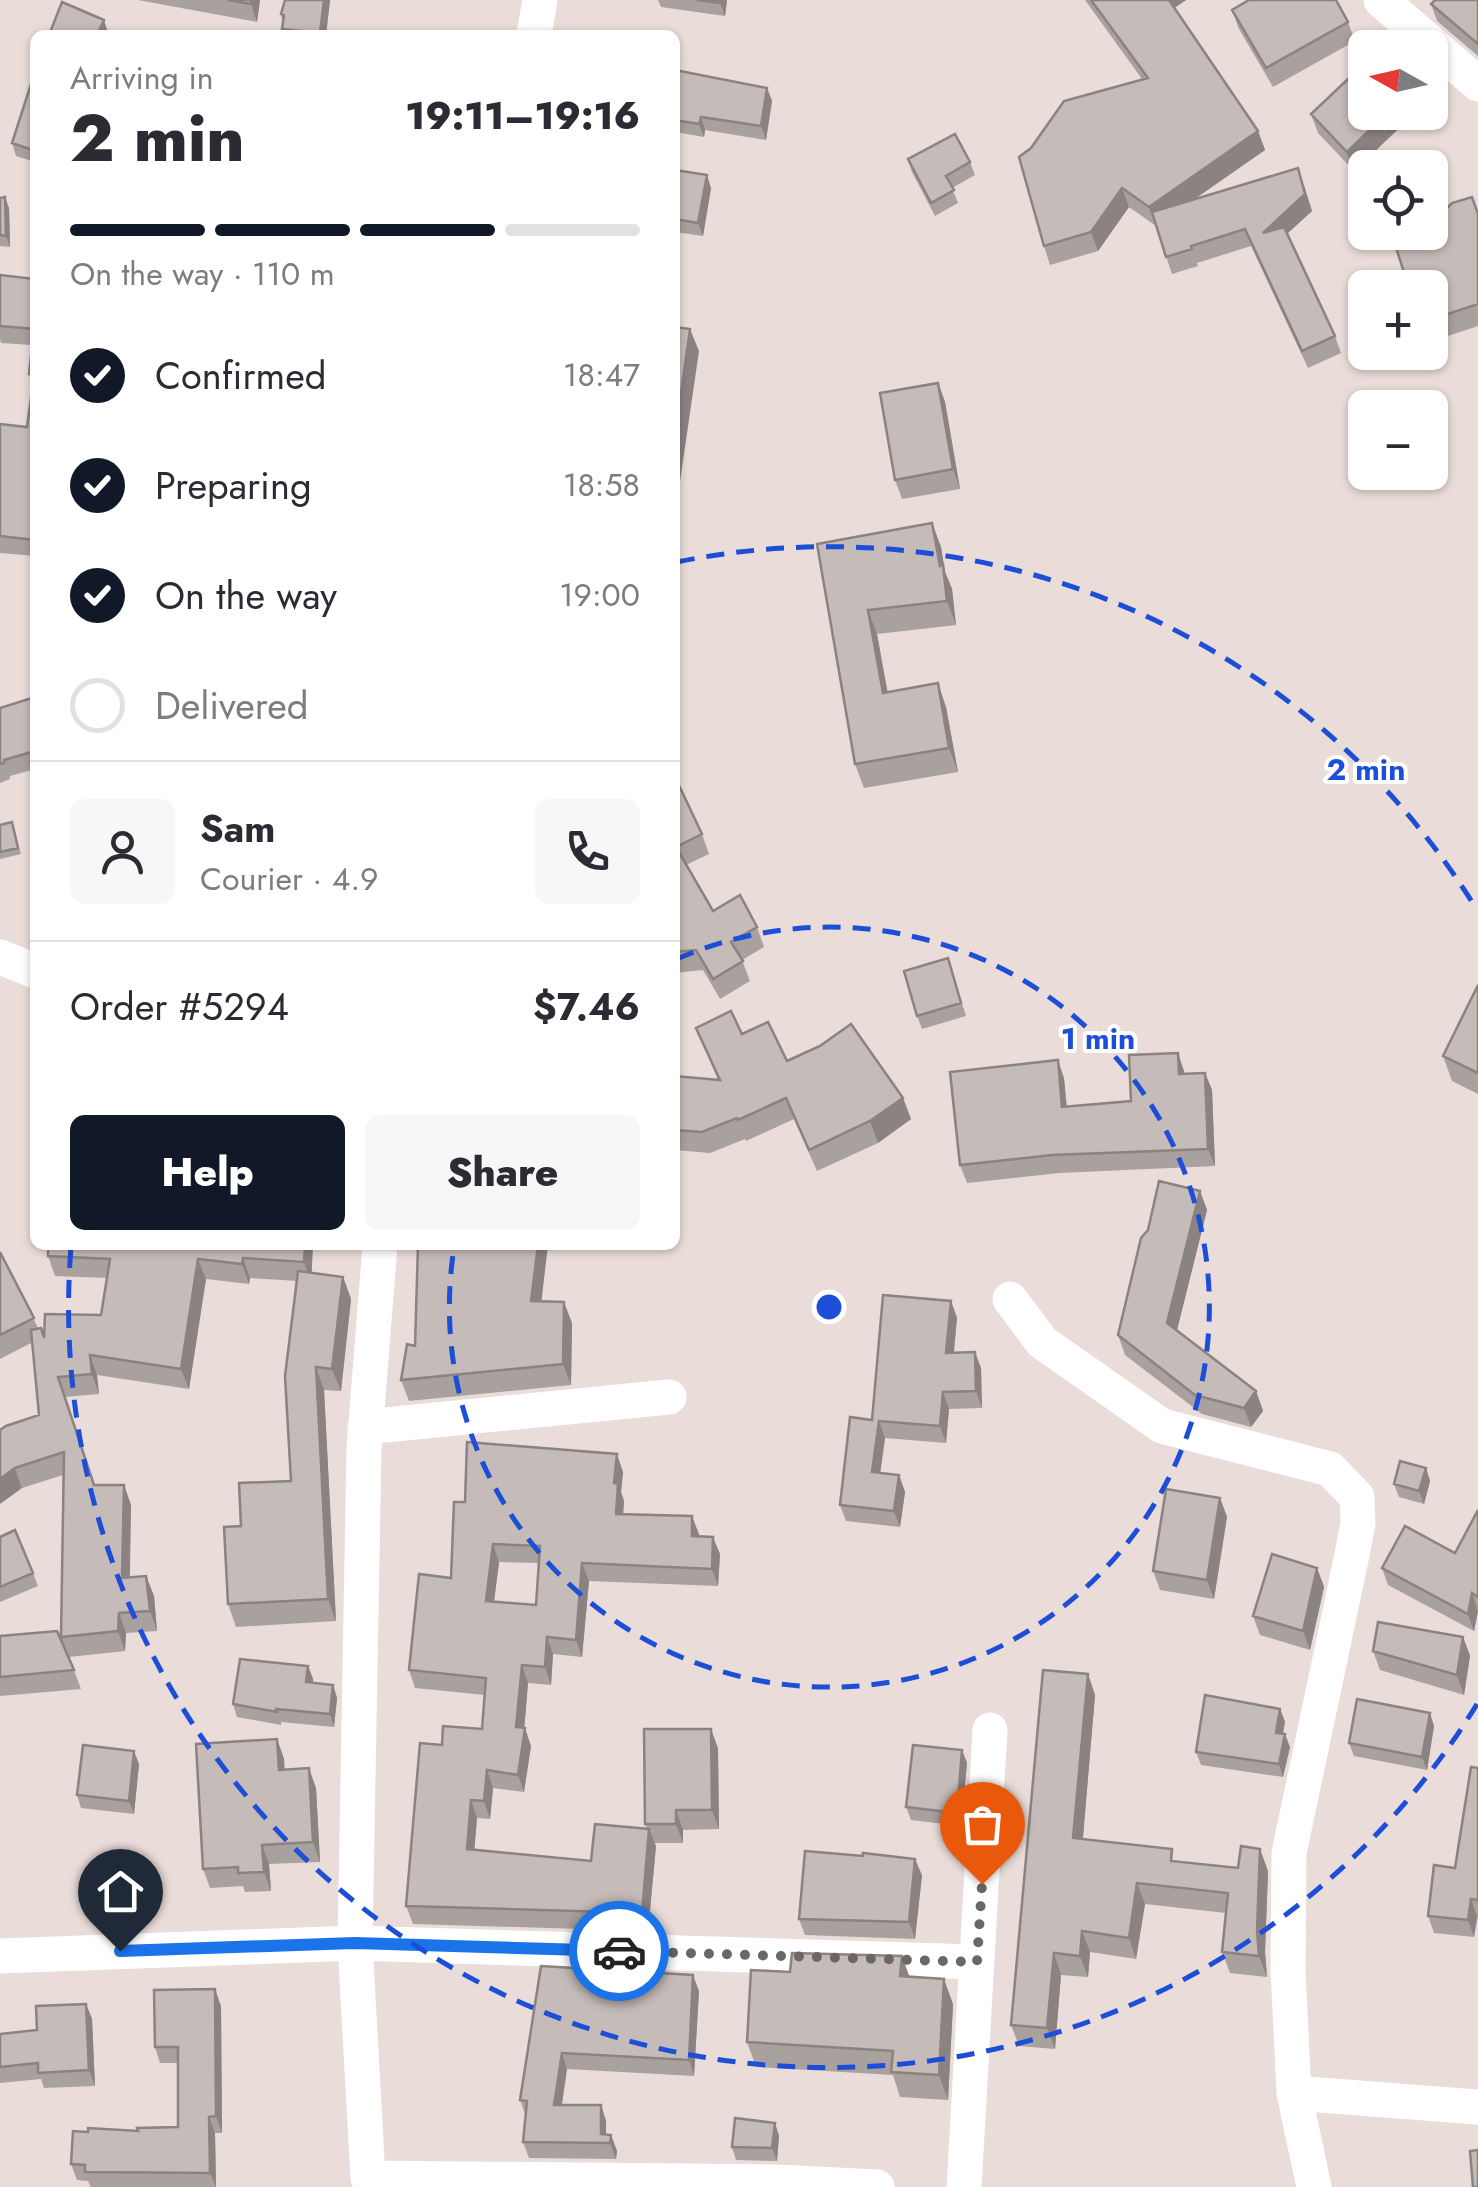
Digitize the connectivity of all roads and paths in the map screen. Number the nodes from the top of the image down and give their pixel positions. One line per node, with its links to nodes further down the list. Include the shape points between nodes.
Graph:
1 (540, 0): 3 (street)
2 (1381, 0): 4 (street)
3 (535, 30)
4 (1478, 84)
5 (0, 957): 6 (street)
6 (30, 969)
7 (380, 1250): 10 (street)
8 (1010, 1299): 15 (street, via 1042,1342 1162,1426 1330,1469 1357,1497 1352,1555 1289,1854)
9 (669, 1397): 10 (street)
10 (365, 1428): 12 (street)
11 (990, 1730): 14 (street)
12 (355, 1943): 13 (street); 14 (street); 17 (street, via 368,2178)
13 (0, 1956)
14 (977, 1962): 18 (street)
15 (1294, 2093): 16 (street); 19 (street)
16 (1478, 2107)
17 (877, 2187)
18 (964, 2187)
19 (1314, 2187)

